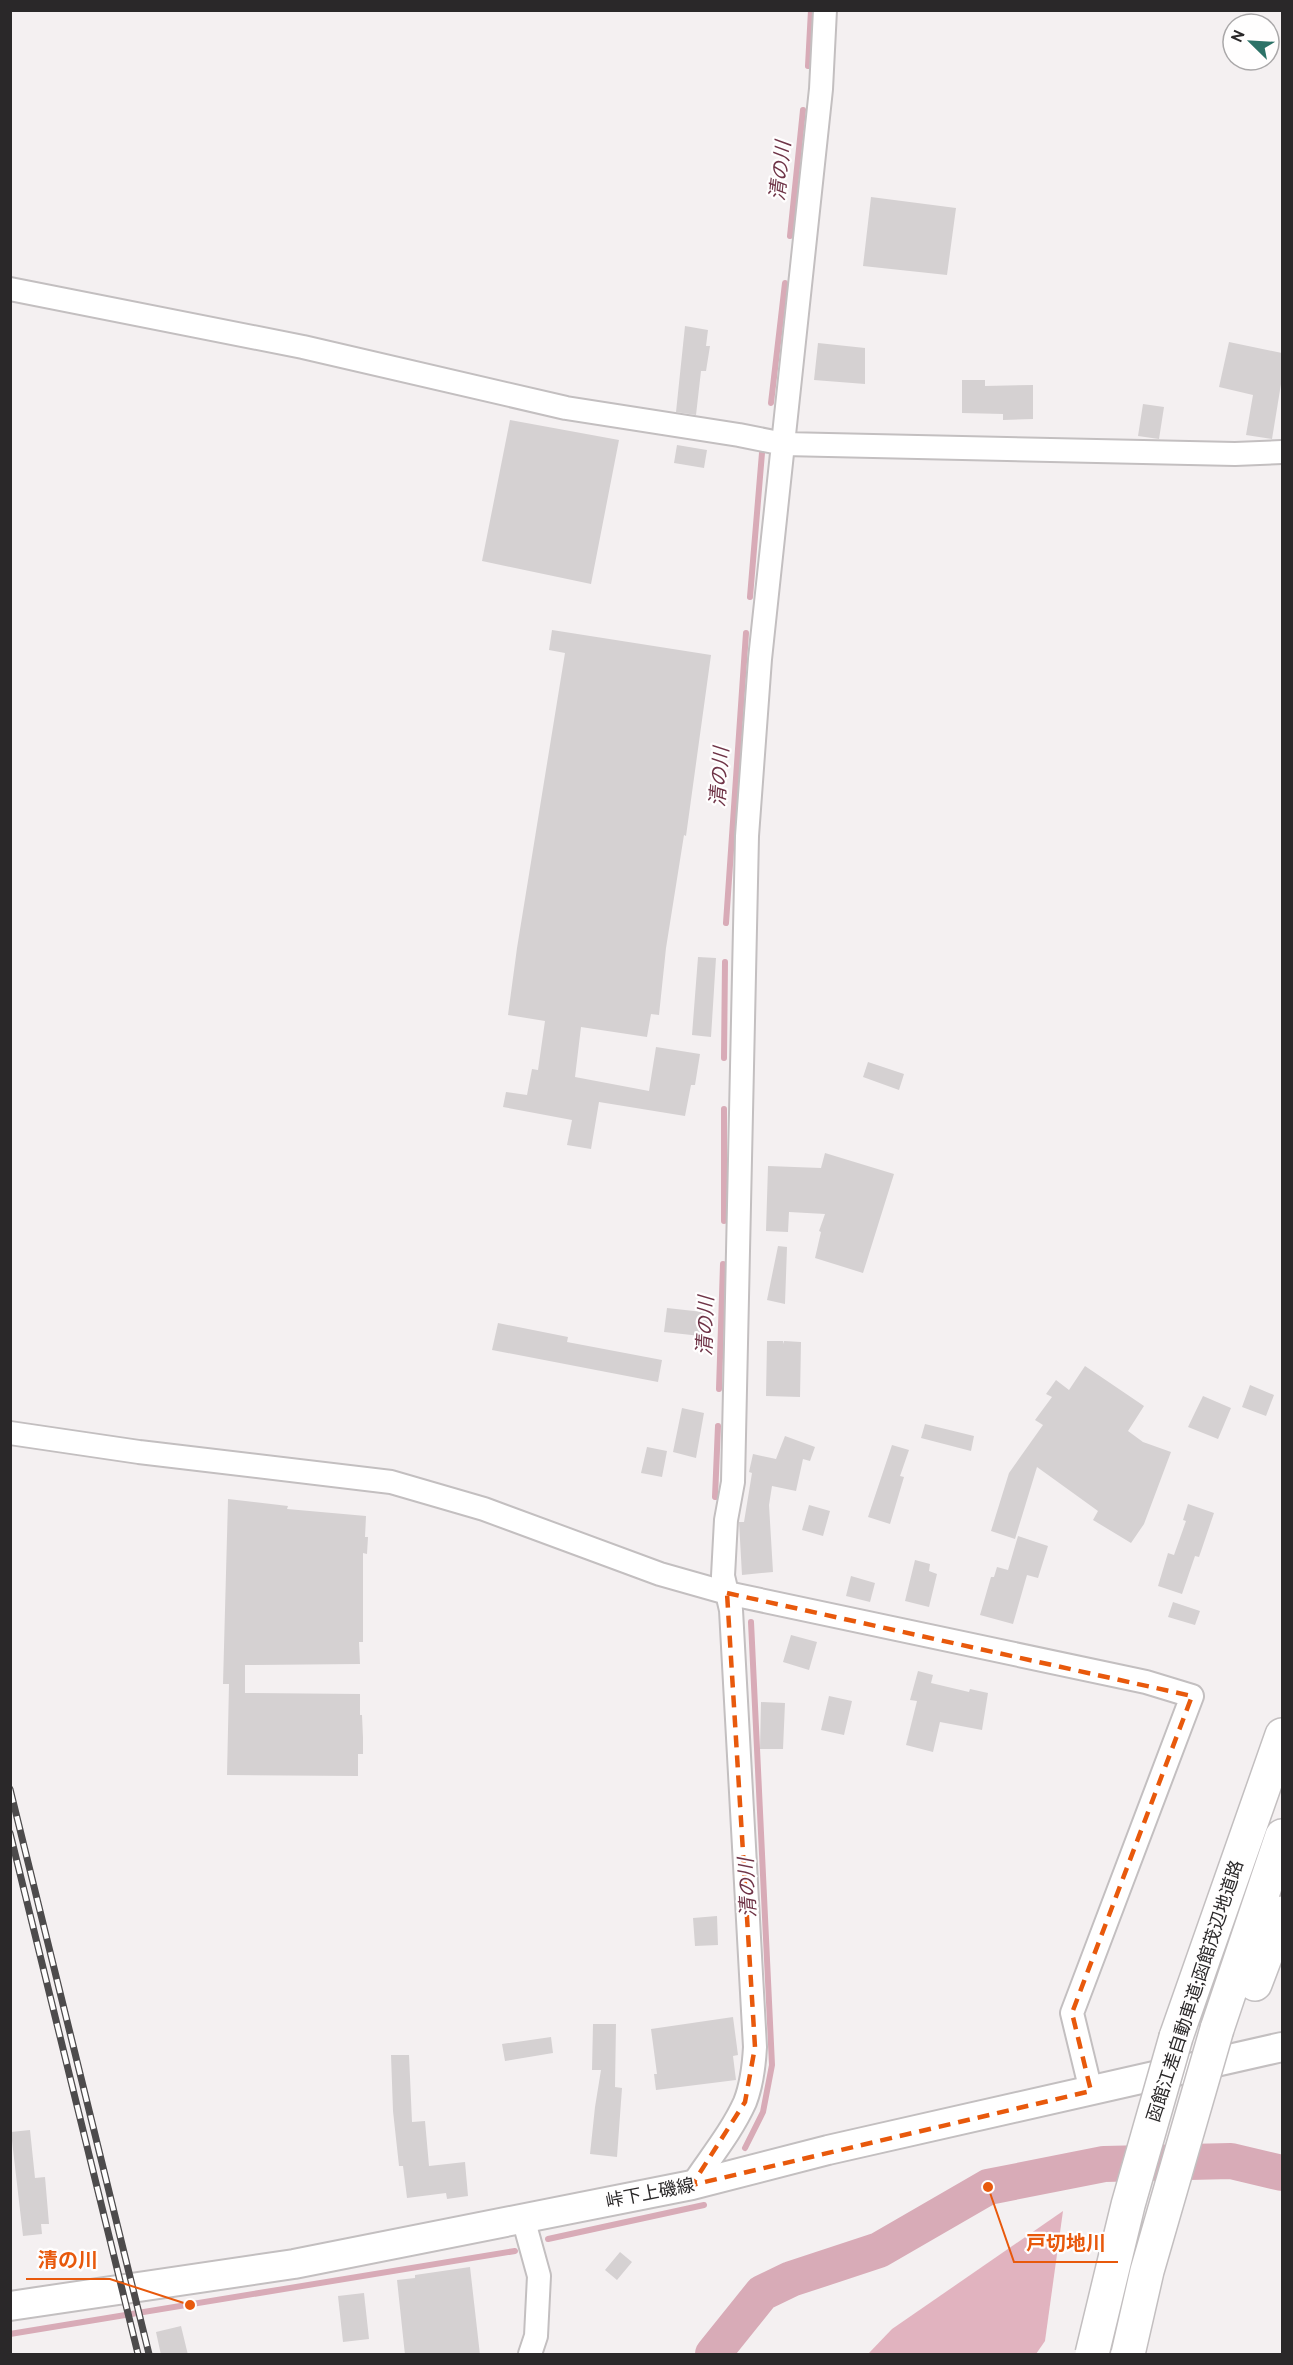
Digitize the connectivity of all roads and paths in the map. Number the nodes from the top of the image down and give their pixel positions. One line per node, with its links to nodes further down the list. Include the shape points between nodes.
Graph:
1 (825, 10): 3 (street, via 821,89)
2 (10, 290): 3 (street, via 303,347 566,408)
3 (784, 444): 4 (street); 6 (street, via 760,659 747,836 733,1482 723,1576)
4 (1282, 452)
5 (10, 1433): 6 (street, via 391,1482 484,1509 660,1574)
6 (727, 1593): 12 (street, via 1192,1696 1072,2013); 13 (street, via 732,1621 755,2047 753,2075 745,2102)
7 (1282, 1735): 17 (highway, 函館江差自動車道;函館茂辺地道路, bridge, via 1176,2037 1128,2205)
8 (1282, 1836): 10 (highway, 函館江差自動車道;函館茂辺地道路)
9 (1282, 1913): 10 (highway)
10 (1228, 2027): 18 (highway, bridge, via 1147,2271)
11 (1282, 2048): 12 (main road, 峠下上磯線)
12 (1091, 2091): 13 (main road, 峠下上磯線)
13 (692, 2185): 14 (main road, 峠下上磯線)
14 (523, 2218): 15 (main road, 峠下上磯線, via 294,2264); 16 (street, via 539,2276 536,2336)
15 (10, 2306)
16 (530, 2355)
17 (1092, 2355)
18 (1128, 2355)

